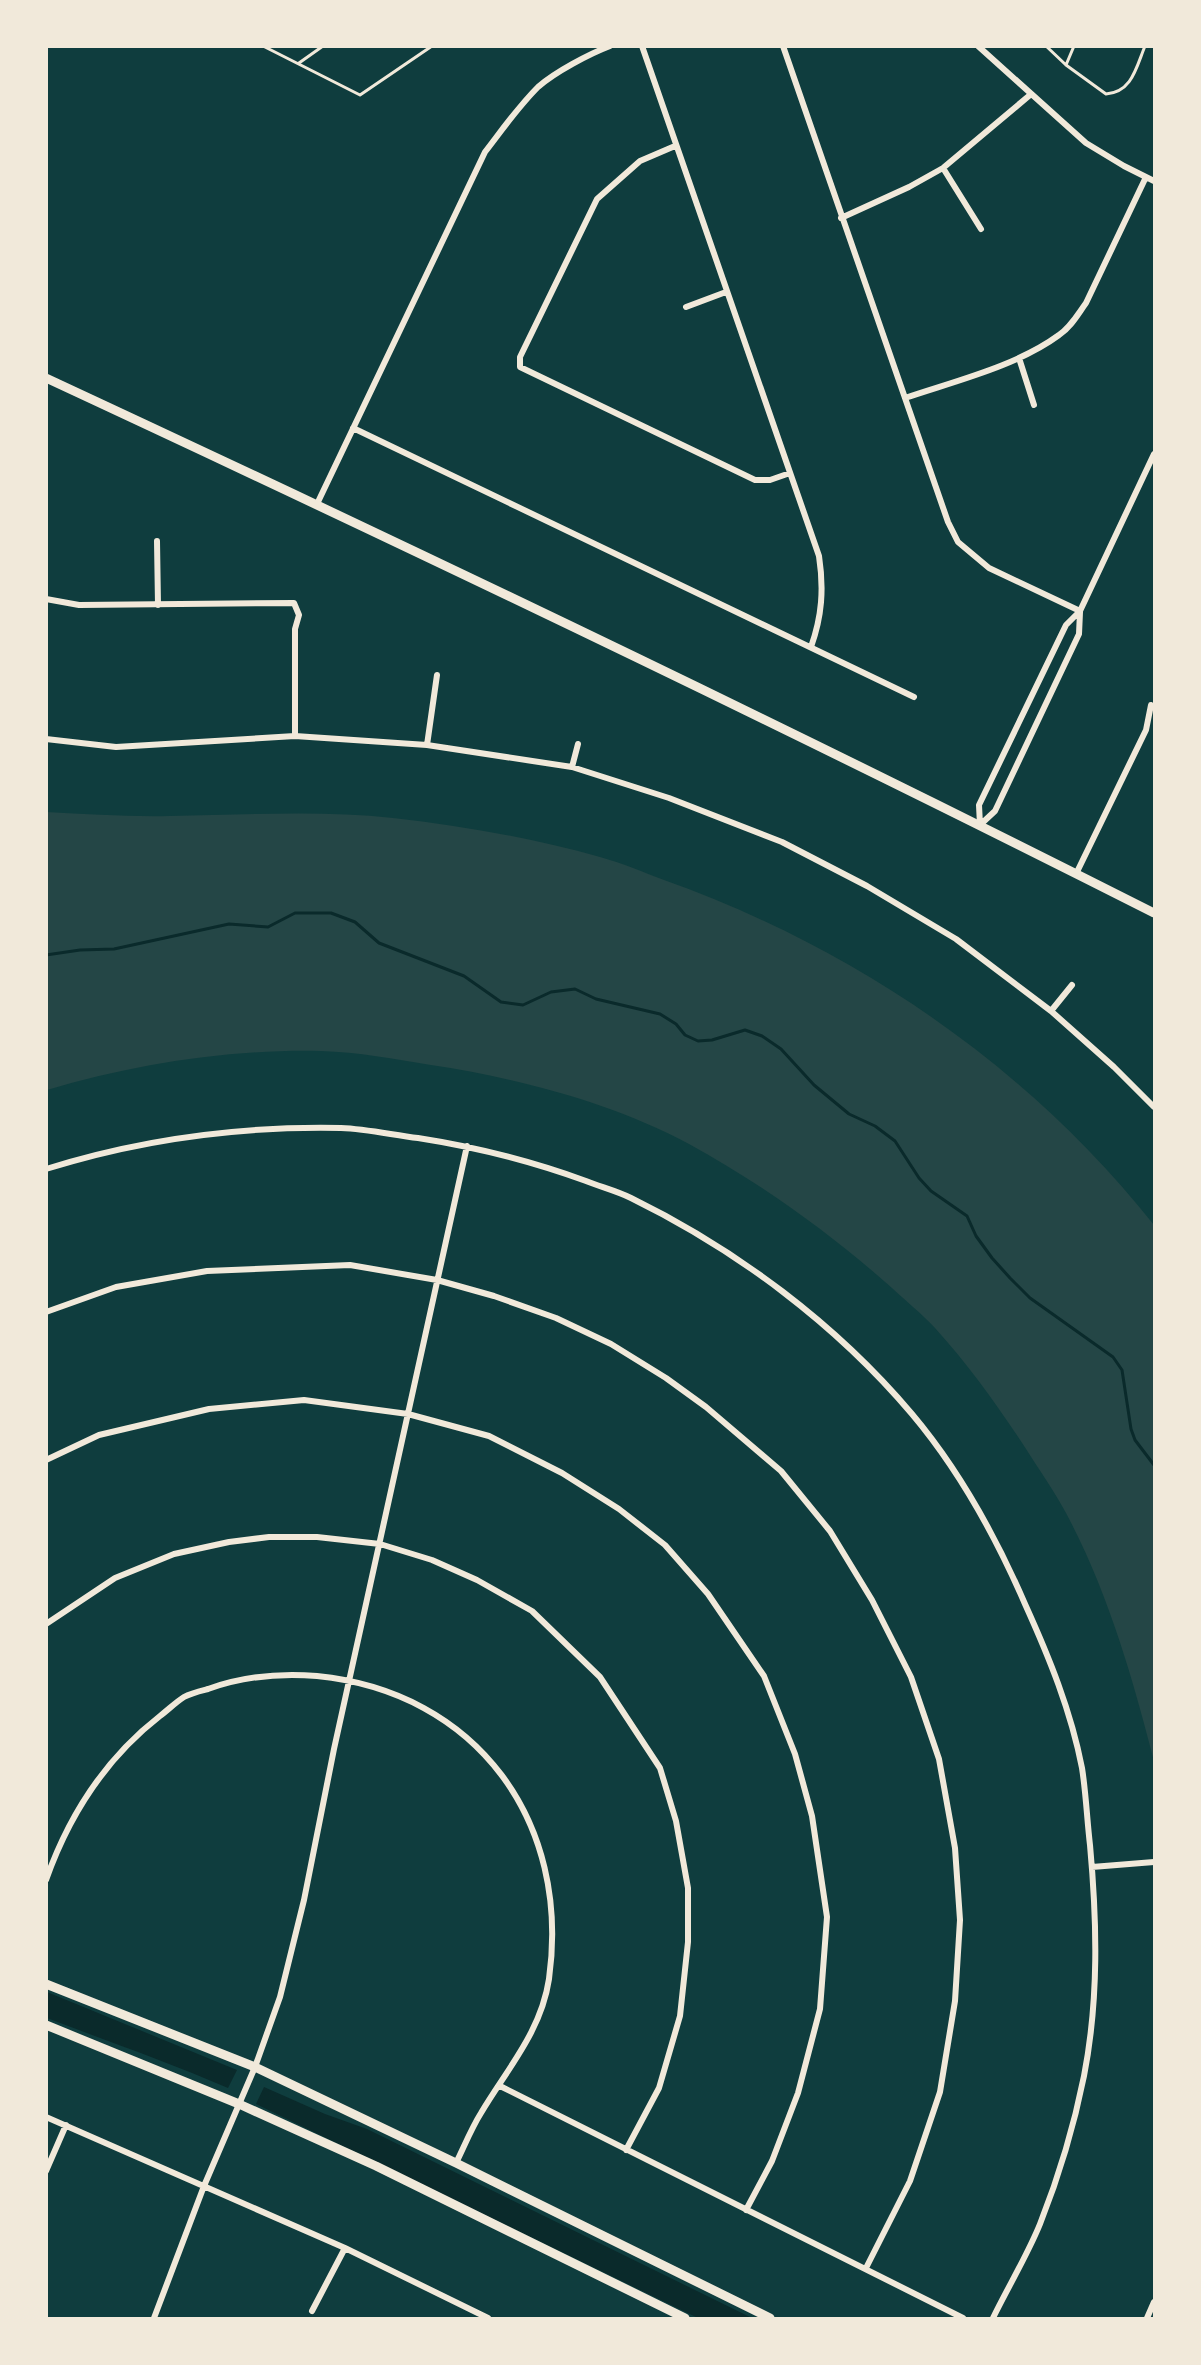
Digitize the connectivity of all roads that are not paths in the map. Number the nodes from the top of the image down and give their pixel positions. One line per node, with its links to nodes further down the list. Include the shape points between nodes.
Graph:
1 (263, 46): 11 (lane)
2 (323, 46): 11 (lane)
3 (432, 46): 11 (lane, via 360,95)
4 (610, 46): 26 (street, via 540,86 485,152)
5 (642, 46): 14 (street)
6 (783, 46): 18 (street)
7 (978, 46): 13 (street)
8 (1046, 46): 12 (lane)
9 (1074, 46): 12 (lane)
10 (1146, 46): 12 (lane, via 1129,83 1119,93 1106,94)
11 (299, 63)
12 (1066, 65)
13 (1030, 95): 15 (street); 16 (street, via 1086,142)
14 (675, 146): 20 (street); 28 (street, via 640,161 597,199 520,357 520,367 755,480)
15 (944, 168): 18 (street); 19 (street)
16 (1146, 177): 17 (street); 22 (street, via 1086,303 1073,322 1060,335)
17 (1155, 181)
18 (841, 218): 24 (street)
19 (981, 230)
20 (726, 292): 21 (street); 28 (street)
21 (686, 307)
22 (1019, 358): 24 (street); 25 (street)
23 (46, 378): 29 (main road)
24 (905, 398): 33 (street, via 958,542 989,568)
25 (1034, 405)
26 (353, 428): 29 (street); 34 (street)
27 (1155, 454): 33 (street)
28 (790, 473): 34 (street, via 821,568 821,610)
29 (317, 504): 43 (main road)
30 (158, 541): 32 (street)
31 (46, 599): 32 (street)
32 (158, 606): 38 (street, via 294,603 300,615 295,629)
33 (1080, 611): 43 (street, via 1079,634 1070,655 995,811); 43 (street, via 1066,624 979,805)
34 (811, 648): 36 (street)
35 (437, 675): 41 (street)
36 (914, 697)
37 (1151, 705): 44 (street, via 1146,730)
38 (295, 736): 39 (street, via 116,747); 41 (street)
39 (46, 739)
40 (578, 744): 42 (street)
41 (428, 745): 42 (street)
42 (572, 767): 47 (street, via 669,798 782,842 956,939)
43 (980, 825): 44 (main road)
44 (1076, 874): 45 (main road)
45 (1155, 913)
46 (1072, 985): 47 (street)
47 (1051, 1011): 48 (street)
48 (1155, 1107)
49 (467, 1146): 50 (street, via 346,1128 241,1130 141,1143); 51 (street); 59 (street, via 538,1164 628,1197 704,1238 764,1277 823,1325 914,1416 955,1472 1001,1549 1039,1634 1065,1702 1082,1770)
50 (46, 1169)
51 (437, 1280): 52 (street, via 350,1265 207,1271 116,1287); 53 (street); 74 (street, via 494,1296 575,1327 657,1372 706,1407 781,1471 830,1531 872,1600 911,1677 939,1759 955,1848 960,1920 955,2001 940,2092 914,2170)
52 (46, 1312)
53 (408, 1414): 54 (street, via 304,1400 209,1409 99,1435); 55 (street); 72 (street, via 489,1436 562,1473 619,1509 665,1545 708,1594 764,1676 795,1754 809,1806 827,1917 820,2009 798,2093)
54 (46, 1460)
55 (380, 1544): 56 (street, via 317,1537 269,1537 174,1554 115,1578); 57 (street); 68 (street, via 432,1560 532,1611 600,1677 660,1768 676,1821 688,1888 688,1942 680,2016 659,2088)
56 (46, 1624)
57 (349, 1679): 60 (street, via 288,1673 231,1680 185,1697 136,1735 94,1783 58,1846); 63 (street, via 304,1900 280,1996); 64 (street, via 417,1702 452,1725 478,1747 512,1789 531,1822 553,1919 549,1980 533,2032)
58 (1155, 1862): 59 (street)
59 (1092, 1867): 82 (street, via 1095,1985 1084,2073 1066,2151 1039,2227)
60 (46, 1880)
61 (46, 1984): 63 (main road)
62 (46, 2025): 65 (main road)
63 (255, 2067): 65 (street); 69 (main road)
64 (500, 2086): 68 (street); 69 (street, via 481,2113)
65 (239, 2104): 71 (street); 79 (main road, via 376,2166)
66 (46, 2117): 67 (street)
67 (66, 2125): 70 (street); 71 (street)
68 (626, 2150): 72 (street)
69 (456, 2163): 80 (main road)
70 (46, 2171)
71 (204, 2186): 73 (street); 78 (street)
72 (746, 2210): 74 (street)
73 (345, 2248): 76 (street); 77 (street)
74 (866, 2268): 81 (street)
75 (1155, 2302): 83 (street)
76 (312, 2311)
77 (484, 2318)
78 (154, 2319)
79 (685, 2319)
80 (770, 2319)
81 (963, 2319)
82 (993, 2319)
83 (1147, 2319)

